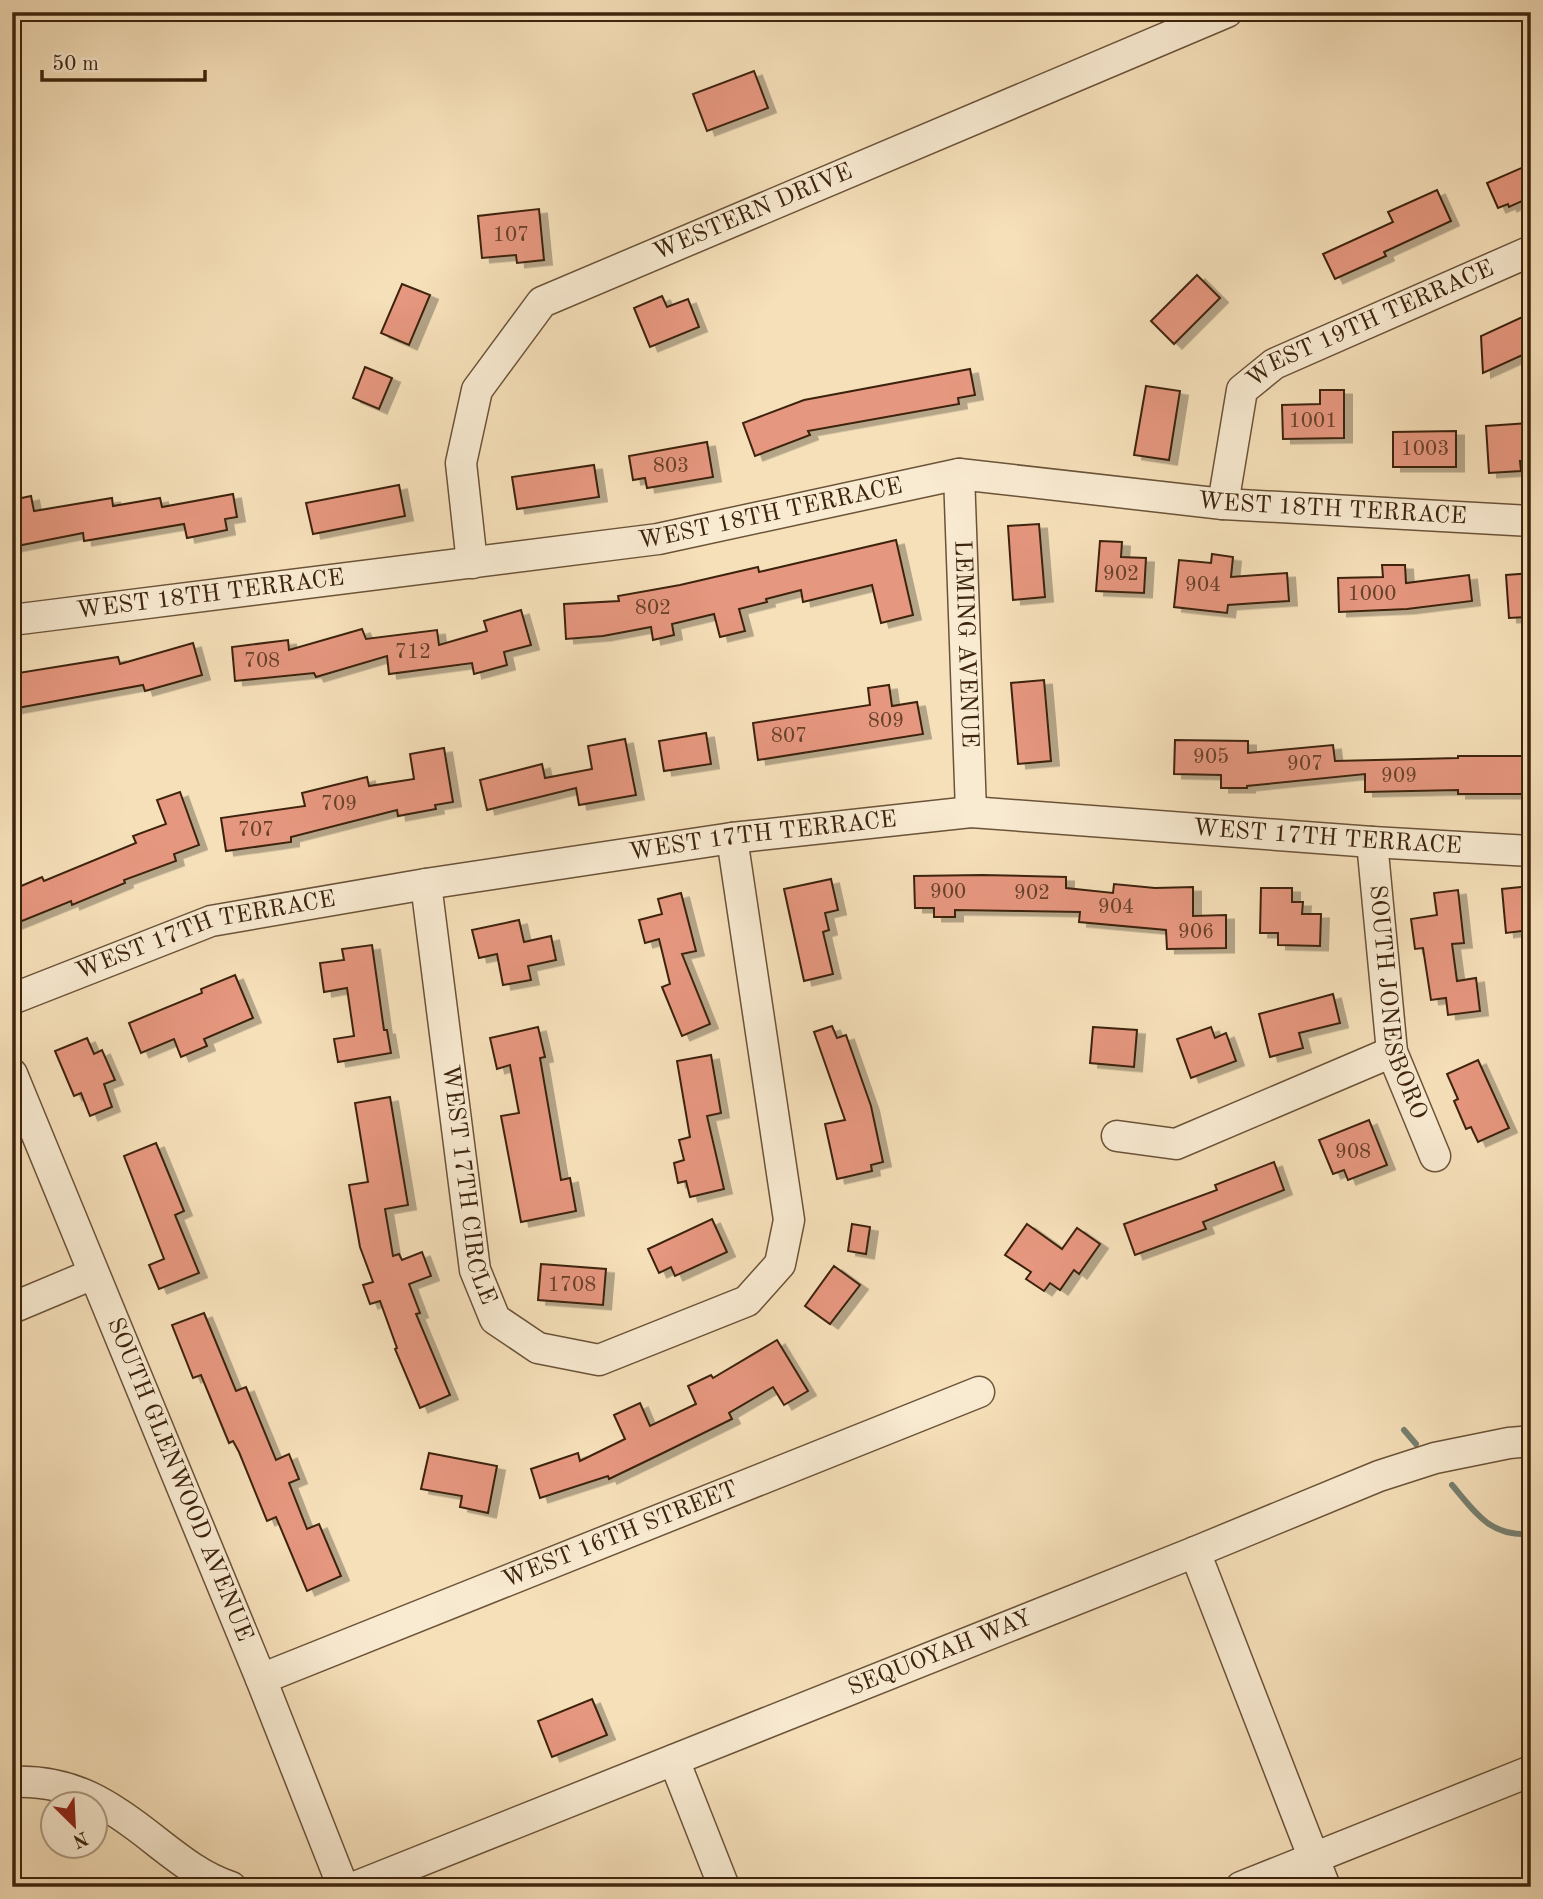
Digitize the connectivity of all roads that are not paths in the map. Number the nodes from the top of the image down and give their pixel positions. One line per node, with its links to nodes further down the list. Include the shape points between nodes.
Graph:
1 (1227, 12): 6 (street, WESTERN DRIVE, via 542,302 477,390 461,463)
2 (1531, 251): 4 (street, WEST 19TH TERRACE, via 1274,364 1242,390)
3 (959, 474): 4 (street, WEST 18TH TERRACE); 6 (street, WEST 18TH TERRACE, via 658,539); 8 (street, LEMING AVENUE)
4 (1223, 503): 5 (street, WEST 18TH TERRACE)
5 (1531, 521)
6 (472, 563): 7 (street, WEST 18TH TERRACE)
7 (12, 620)
8 (971, 812): 9 (street, WEST 17TH TERRACE); 10 (street, WEST 17TH TERRACE)
9 (732, 838): 12 (street, WEST 17TH TERRACE); 12 (street, WEST 17TH CIRCLE, via 789,1220 780,1264 747,1301 599,1360 538,1348 495,1319 475,1269)
10 (1372, 842): 11 (street, WEST 17TH TERRACE); 14 (street, SOUTH JONESBORO)
11 (1531, 851)
12 (426, 884): 13 (street, WEST 17TH TERRACE, via 211,921)
13 (12, 999)
14 (1392, 1052): 16 (street, via 1176,1144); 17 (street, SOUTH JONESBORO)
15 (12, 1074): 18 (street, SOUTH GLENWOOD AVENUE)
16 (1117, 1136)
17 (1435, 1156)
18 (93, 1274): 19 (street); 23 (street, SOUTH GLENWOOD AVENUE)
19 (12, 1308)
20 (979, 1392): 23 (street, WEST 16TH STREET)
21 (1531, 1441): 22 (street, SEQUOYAH WAY, via 1435,1458 1379,1476)
22 (1195, 1552): 24 (street, SEQUOYAH WAY); 27 (street)
23 (261, 1679): 29 (street, SOUTH GLENWOOD AVENUE)
24 (674, 1760): 30 (street, SEQUOYAH WAY); 31 (street)
25 (1531, 1771): 27 (street)
26 (12, 1782): 28 (street, via 70,1788 107,1804 185,1864)
27 (1313, 1856): 32 (street); 33 (street)
28 (230, 1887)
29 (343, 1887)
30 (355, 1887)
31 (724, 1887)
32 (1241, 1887)
33 (1325, 1887)

